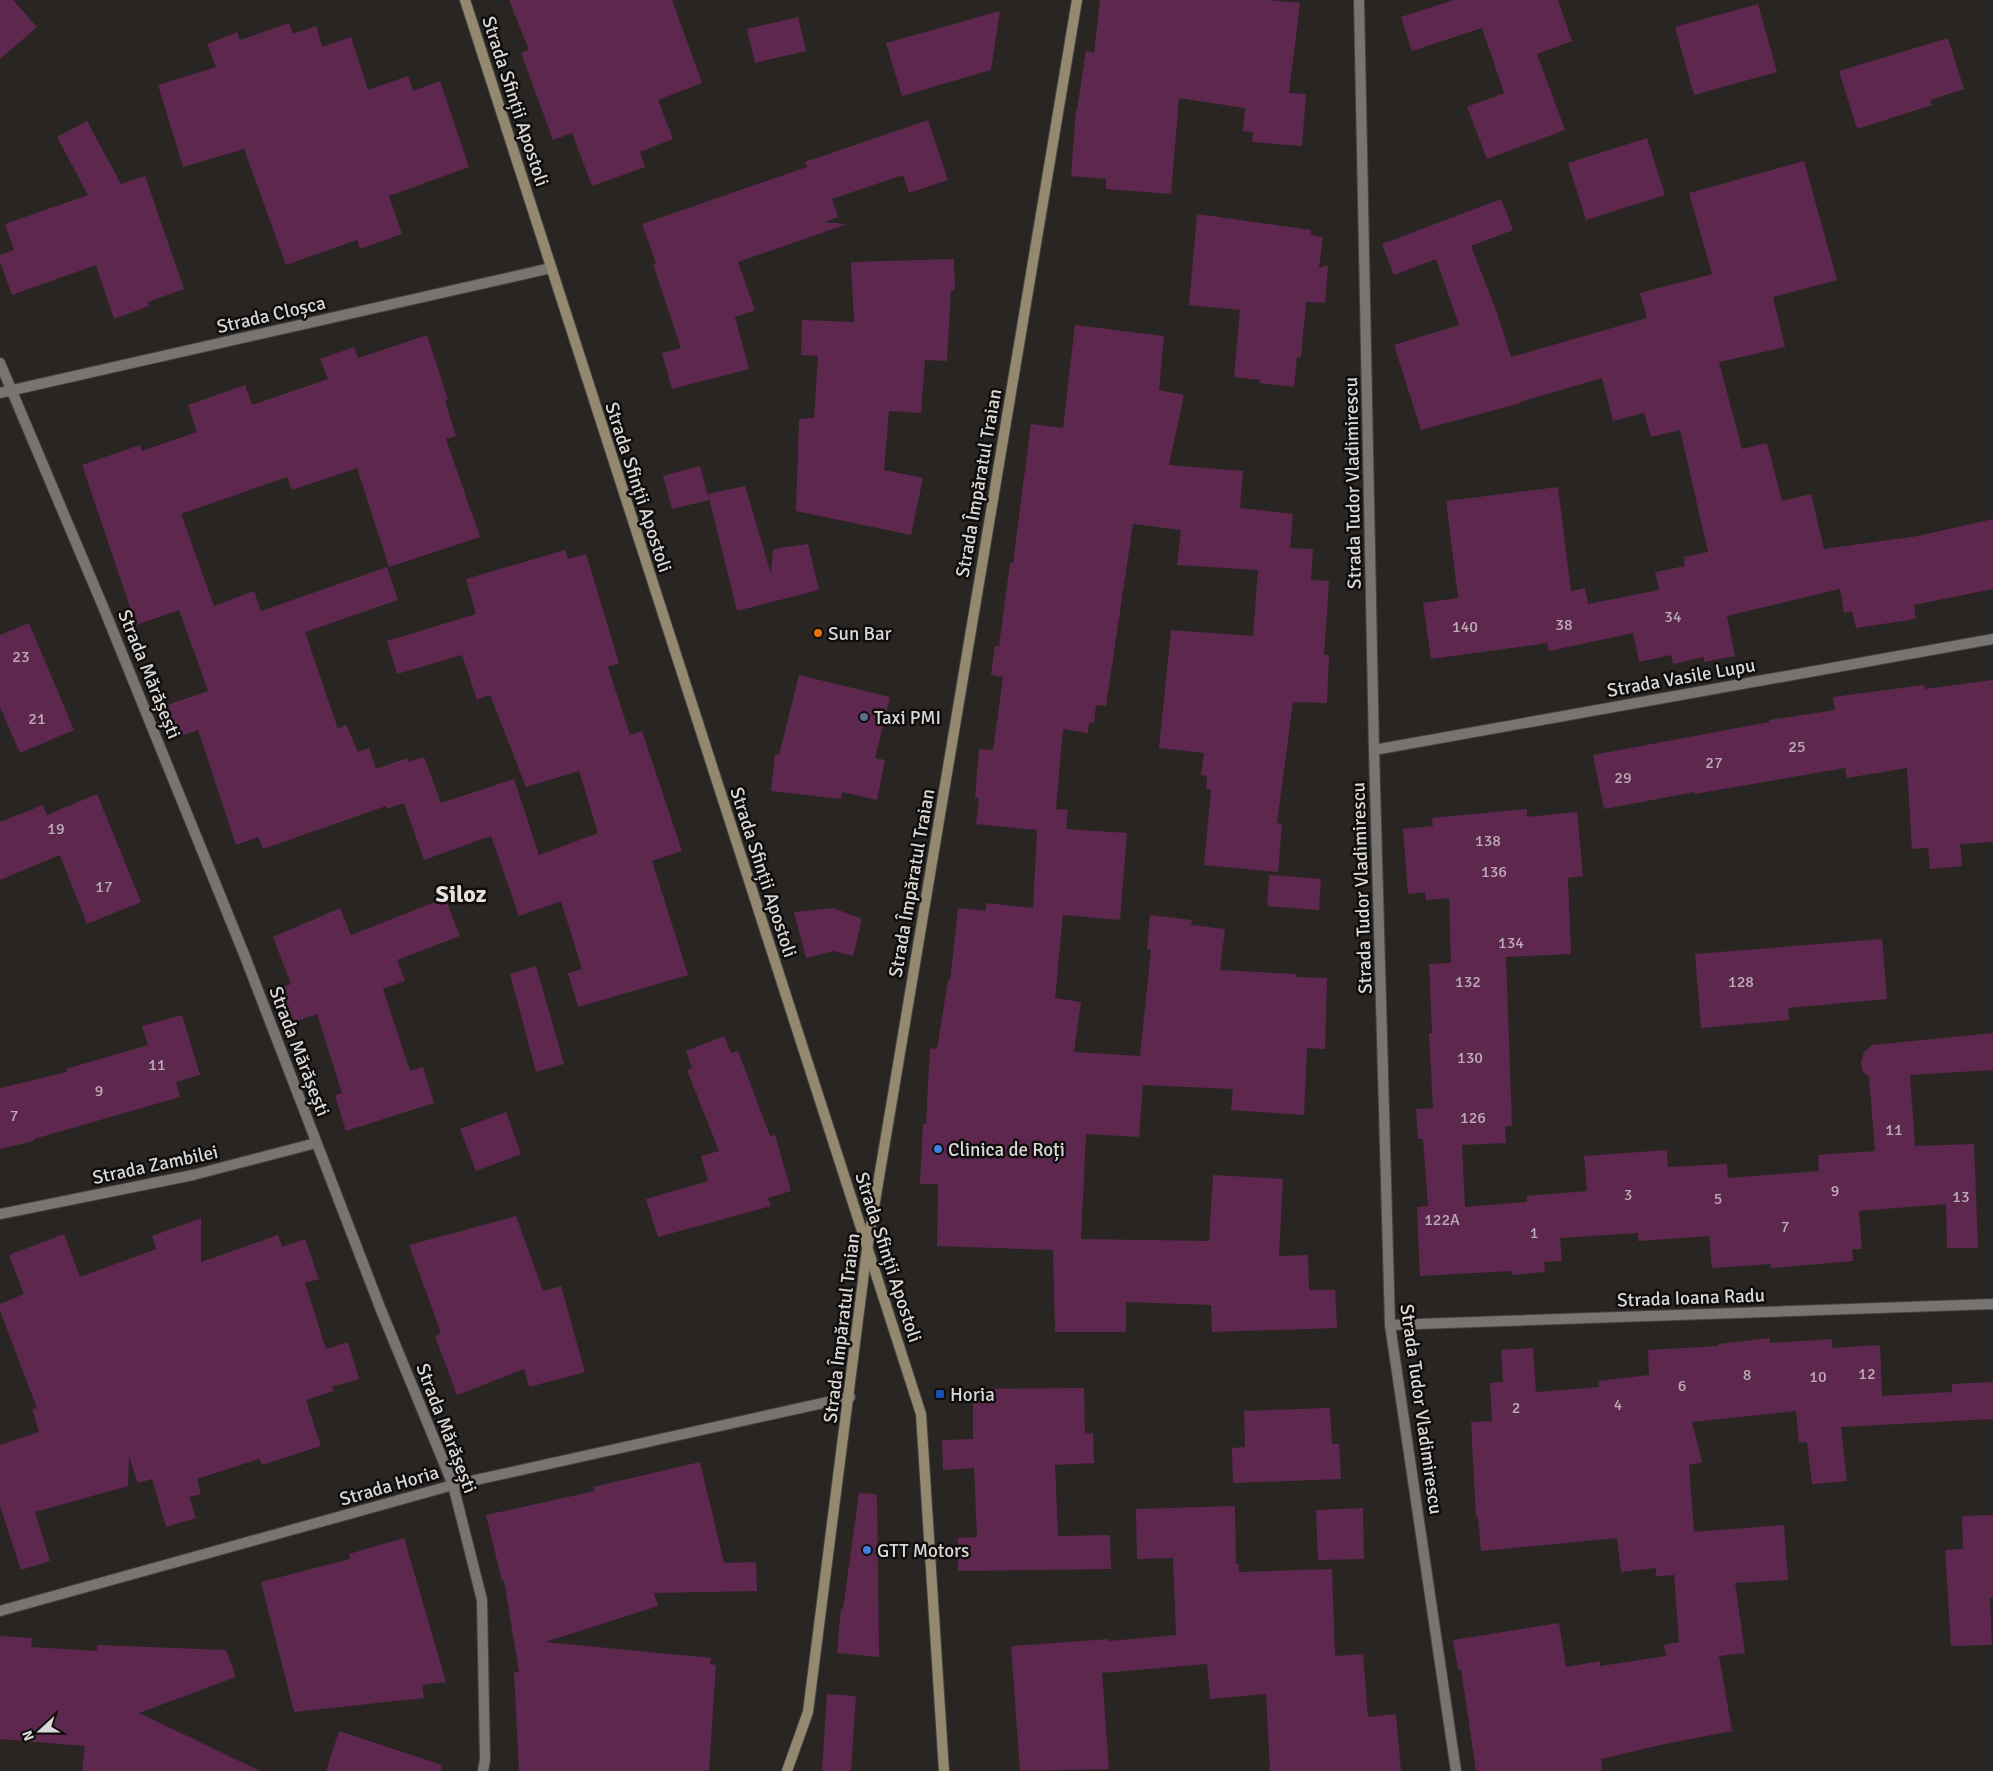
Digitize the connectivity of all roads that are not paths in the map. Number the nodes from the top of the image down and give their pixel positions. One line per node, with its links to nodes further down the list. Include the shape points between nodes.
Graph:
1 (465, 0): 4 (street, Strada Sfinții Apostoli)
2 (1077, 0): 12 (street, Strada Împăratul Traian)
3 (1359, 0): 9 (street, Strada Tudor Vladimirescu)
4 (551, 268): 6 (street, Strada Cloșca); 12 (street, Strada Sfinții Apostoli)
5 (0, 363): 6 (street, Strada Mărășești)
6 (12, 390): 7 (street, Strada Cloșca); 10 (street, Strada Mărășești, via 233,927)
7 (0, 393)
8 (1993, 639): 9 (street, Strada Vasile Lupu)
9 (1374, 750): 14 (street, Strada Tudor Vladimirescu)
10 (316, 1143): 11 (street, Strada Zambilei, via 193,1175); 16 (street, Strada Mărășești)
11 (0, 1214)
12 (867, 1249): 15 (street, Strada Împăratul Traian); 20 (street, Strada Sfinții Apostoli, via 921,1414)
13 (1993, 1304): 14 (street, Strada Ioana Radu)
14 (1390, 1325): 21 (street, Strada Tudor Vladimirescu)
15 (850, 1397): 16 (street, Strada Horia); 19 (street, Strada Împăratul Traian, via 808,1712)
16 (453, 1485): 17 (street, Strada Horia); 18 (street, Strada Mărășești, via 482,1600 485,1760)
17 (0, 1611)
18 (482, 1771)
19 (787, 1771)
20 (944, 1771)
21 (1456, 1771)

